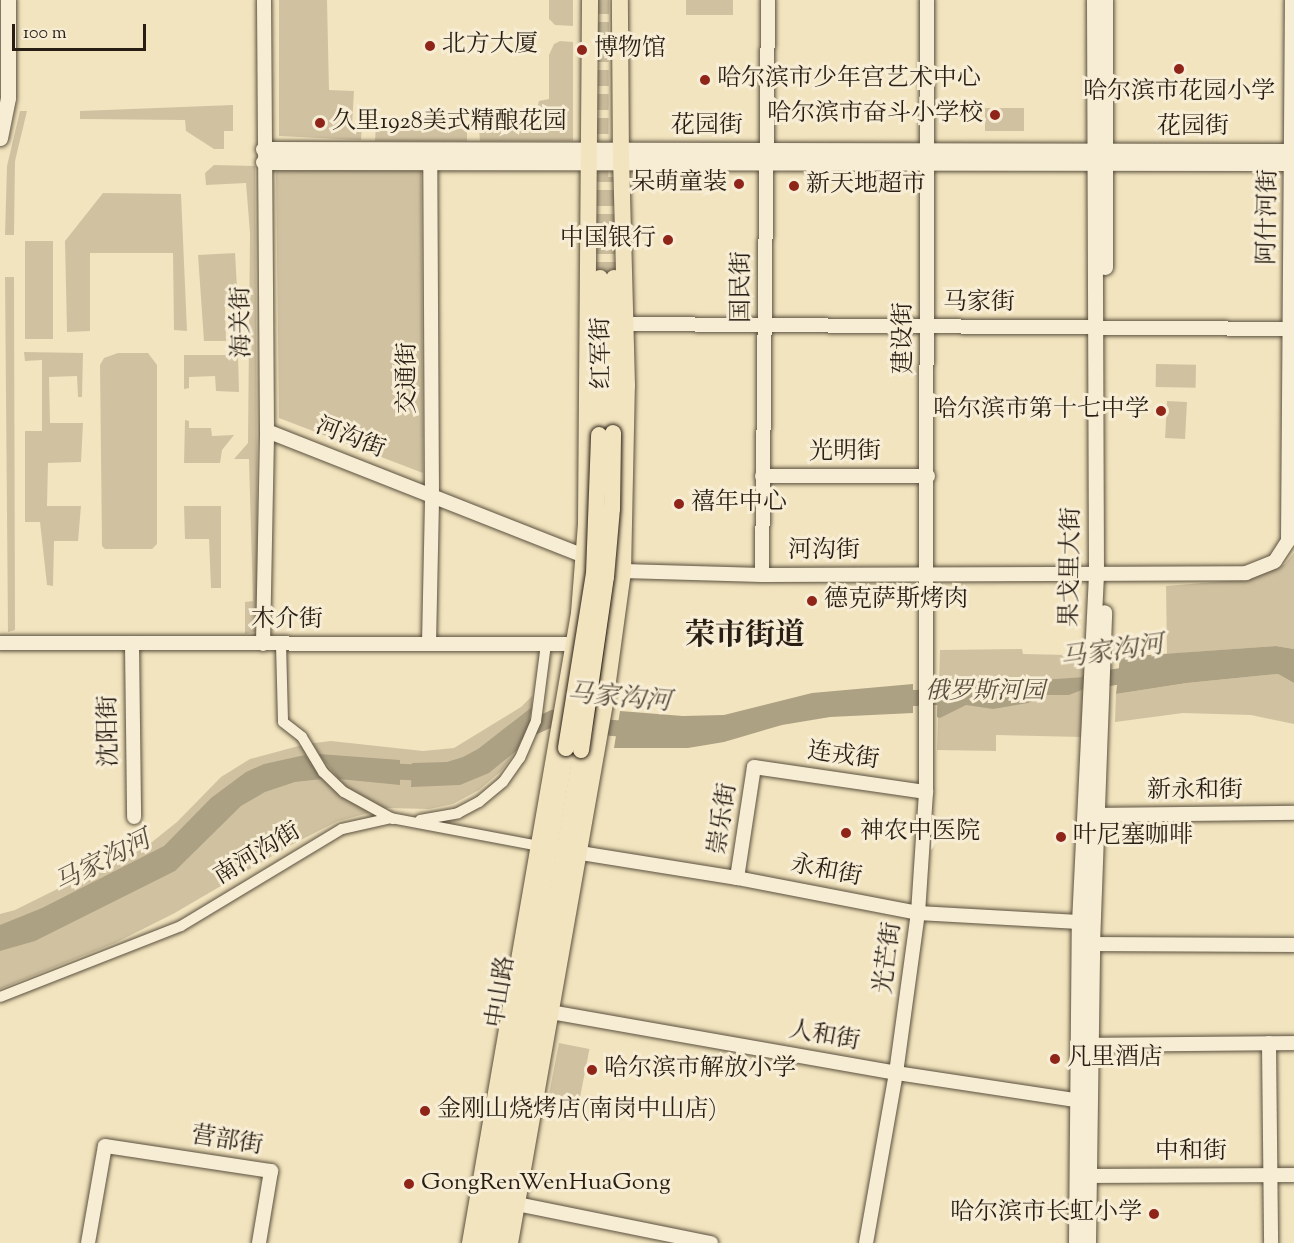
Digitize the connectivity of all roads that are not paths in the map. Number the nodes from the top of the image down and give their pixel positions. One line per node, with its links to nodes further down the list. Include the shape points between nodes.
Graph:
1 (8, 0): 10 (main road, via 8,98)
2 (264, 0): 11 (street, 海关街)
3 (590, 0): 14 (main road, 红军街)
4 (620, 0): 12 (main road, 红军街)
5 (768, 0): 15 (street, 国民街)
6 (927, 0): 16 (street, 建设街)
7 (1094, 0): 17 (main road, 果戈里大街)
8 (1106, 0): 17 (main road, 果戈里大街)
9 (1292, 0): 18 (street, 阿什河街)
10 (0, 138)
11 (263, 155): 13 (main road, 花园街); 26 (street, 海关街)
12 (621, 155): 14 (main road, 花园街); 15 (main road, 花园街); 19 (main road, 红军街)
13 (430, 156): 14 (main road, 花园街); 31 (street, 交通街)
14 (589, 156): 32 (main road, 红军街)
15 (766, 156): 16 (main road, 花园街); 20 (street, 国民街)
16 (926, 156): 17 (main road, 花园街); 21 (street, 建设街)
17 (1100, 157): 18 (main road, 花园街); 22 (main road, 果戈里大街)
18 (1293, 157): 23 (street, 阿什河街)
19 (627, 324): 20 (street, 马家街); 24 (main road, 红军街)
20 (765, 325): 21 (street, 马家街); 29 (street, 国民街)
21 (928, 326): 22 (street, 马家街); 30 (street, 建设街)
22 (1100, 328): 23 (street, 马家街); 34 (main road, 果戈里大街)
23 (1292, 329): 28 (street, 阿什河街)
24 (627, 386): 25 (main road); 33 (main road, 红军街)
25 (613, 408): 27 (main road, 红军街); 27 (main road, 红军街, via 607,278)
26 (267, 432): 31 (street, 河沟街); 39 (street, 海关街)
27 (606, 434): 45 (main road, 红军街, bridge, via 610,529)
28 (1291, 435): 34 (street, 河沟街, via 1288,541 1275,561 1246,573)
29 (762, 476): 30 (street, 光明街); 35 (street, 国民街)
30 (928, 476): 36 (street, 建设街)
31 (432, 495): 32 (street, 河沟街); 41 (street, 交通街)
32 (584, 556): 33 (street, 河沟街); 43 (main road, 红军街)
33 (622, 571): 35 (street, 河沟街); 45 (main road, 红军街, via 610,652)
34 (1100, 573): 36 (street, 河沟街); 46 (main road, 果戈里大街)
35 (762, 574): 36 (street, 河沟街)
36 (928, 574): 44 (street, 建设街)
37 (0, 643): 38 (street, 木介街)
38 (132, 644): 39 (street, 木介街); 52 (street, 沈阳街)
39 (263, 644): 40 (street, 木介街)
40 (282, 644): 41 (street, 木介街); 53 (street, via 283,722 306,744 323,772 357,801)
41 (429, 644): 42 (street, 木介街)
42 (546, 644): 43 (street, 木介街); 53 (street, via 536,721 520,758 503,782 458,813 429,820)
43 (574, 644): 45 (main road, 红军街)
44 (927, 676): 49 (street, 光芒街)
45 (583, 700): 47 (main road, 红军街, bridge); 47 (main road)
46 (1094, 734): 51 (main road, 果戈里大街); 57 (main road, 果戈里大街)
47 (574, 750): 54 (main road, 中山路); 54 (main road)
48 (754, 767): 49 (street, 连戎街); 55 (street, 崇乐街)
49 (926, 792): 56 (street, 光芒街)
50 (1294, 813): 51 (street, 新永和街)
51 (1097, 815): 58 (main road, 果戈里大街)
52 (134, 817)
53 (391, 819): 54 (street, 南河沟街); 60 (street, 南河沟街, via 342,829 181,926)
54 (558, 849): 55 (street, 永和街); 61 (main road); 73 (main road); 74 (main road, 中山路); 75 (main road, 中山路)
55 (737, 878): 56 (street, 永和街)
56 (918, 913): 57 (street, 永和街); 65 (street, 光芒街)
57 (1079, 922): 64 (main road, 果戈里大街)
58 (1092, 944): 59 (street); 64 (main road, 果戈里大街)
59 (1294, 945)
60 (0, 997)
61 (551, 1012): 65 (street, 人和街); 70 (main road)
62 (1269, 1043): 63 (street); 64 (street); 67 (street)
63 (1294, 1043)
64 (1083, 1045): 66 (main road, 果戈里大街)
65 (896, 1073): 66 (street, 人和街); 78 (street, 光芒街)
66 (1083, 1102): 69 (main road, 果戈里大街); 79 (main road, 果戈里大街)
67 (1270, 1175): 68 (street, 中和街); 69 (street, 中和街); 81 (street)
68 (1294, 1175)
69 (1088, 1176): 80 (main road, 果戈里大街)
70 (517, 1204): 76 (main road); 77 (street)
71 (88, 1243): 72 (street, 营部街, via 105,1146 271,1171)
72 (259, 1243)
73 (470, 1243)
74 (483, 1243)
75 (498, 1243)
76 (510, 1243)
77 (711, 1243)
78 (866, 1243)
79 (1076, 1243)
80 (1088, 1243)
81 (1271, 1243)

